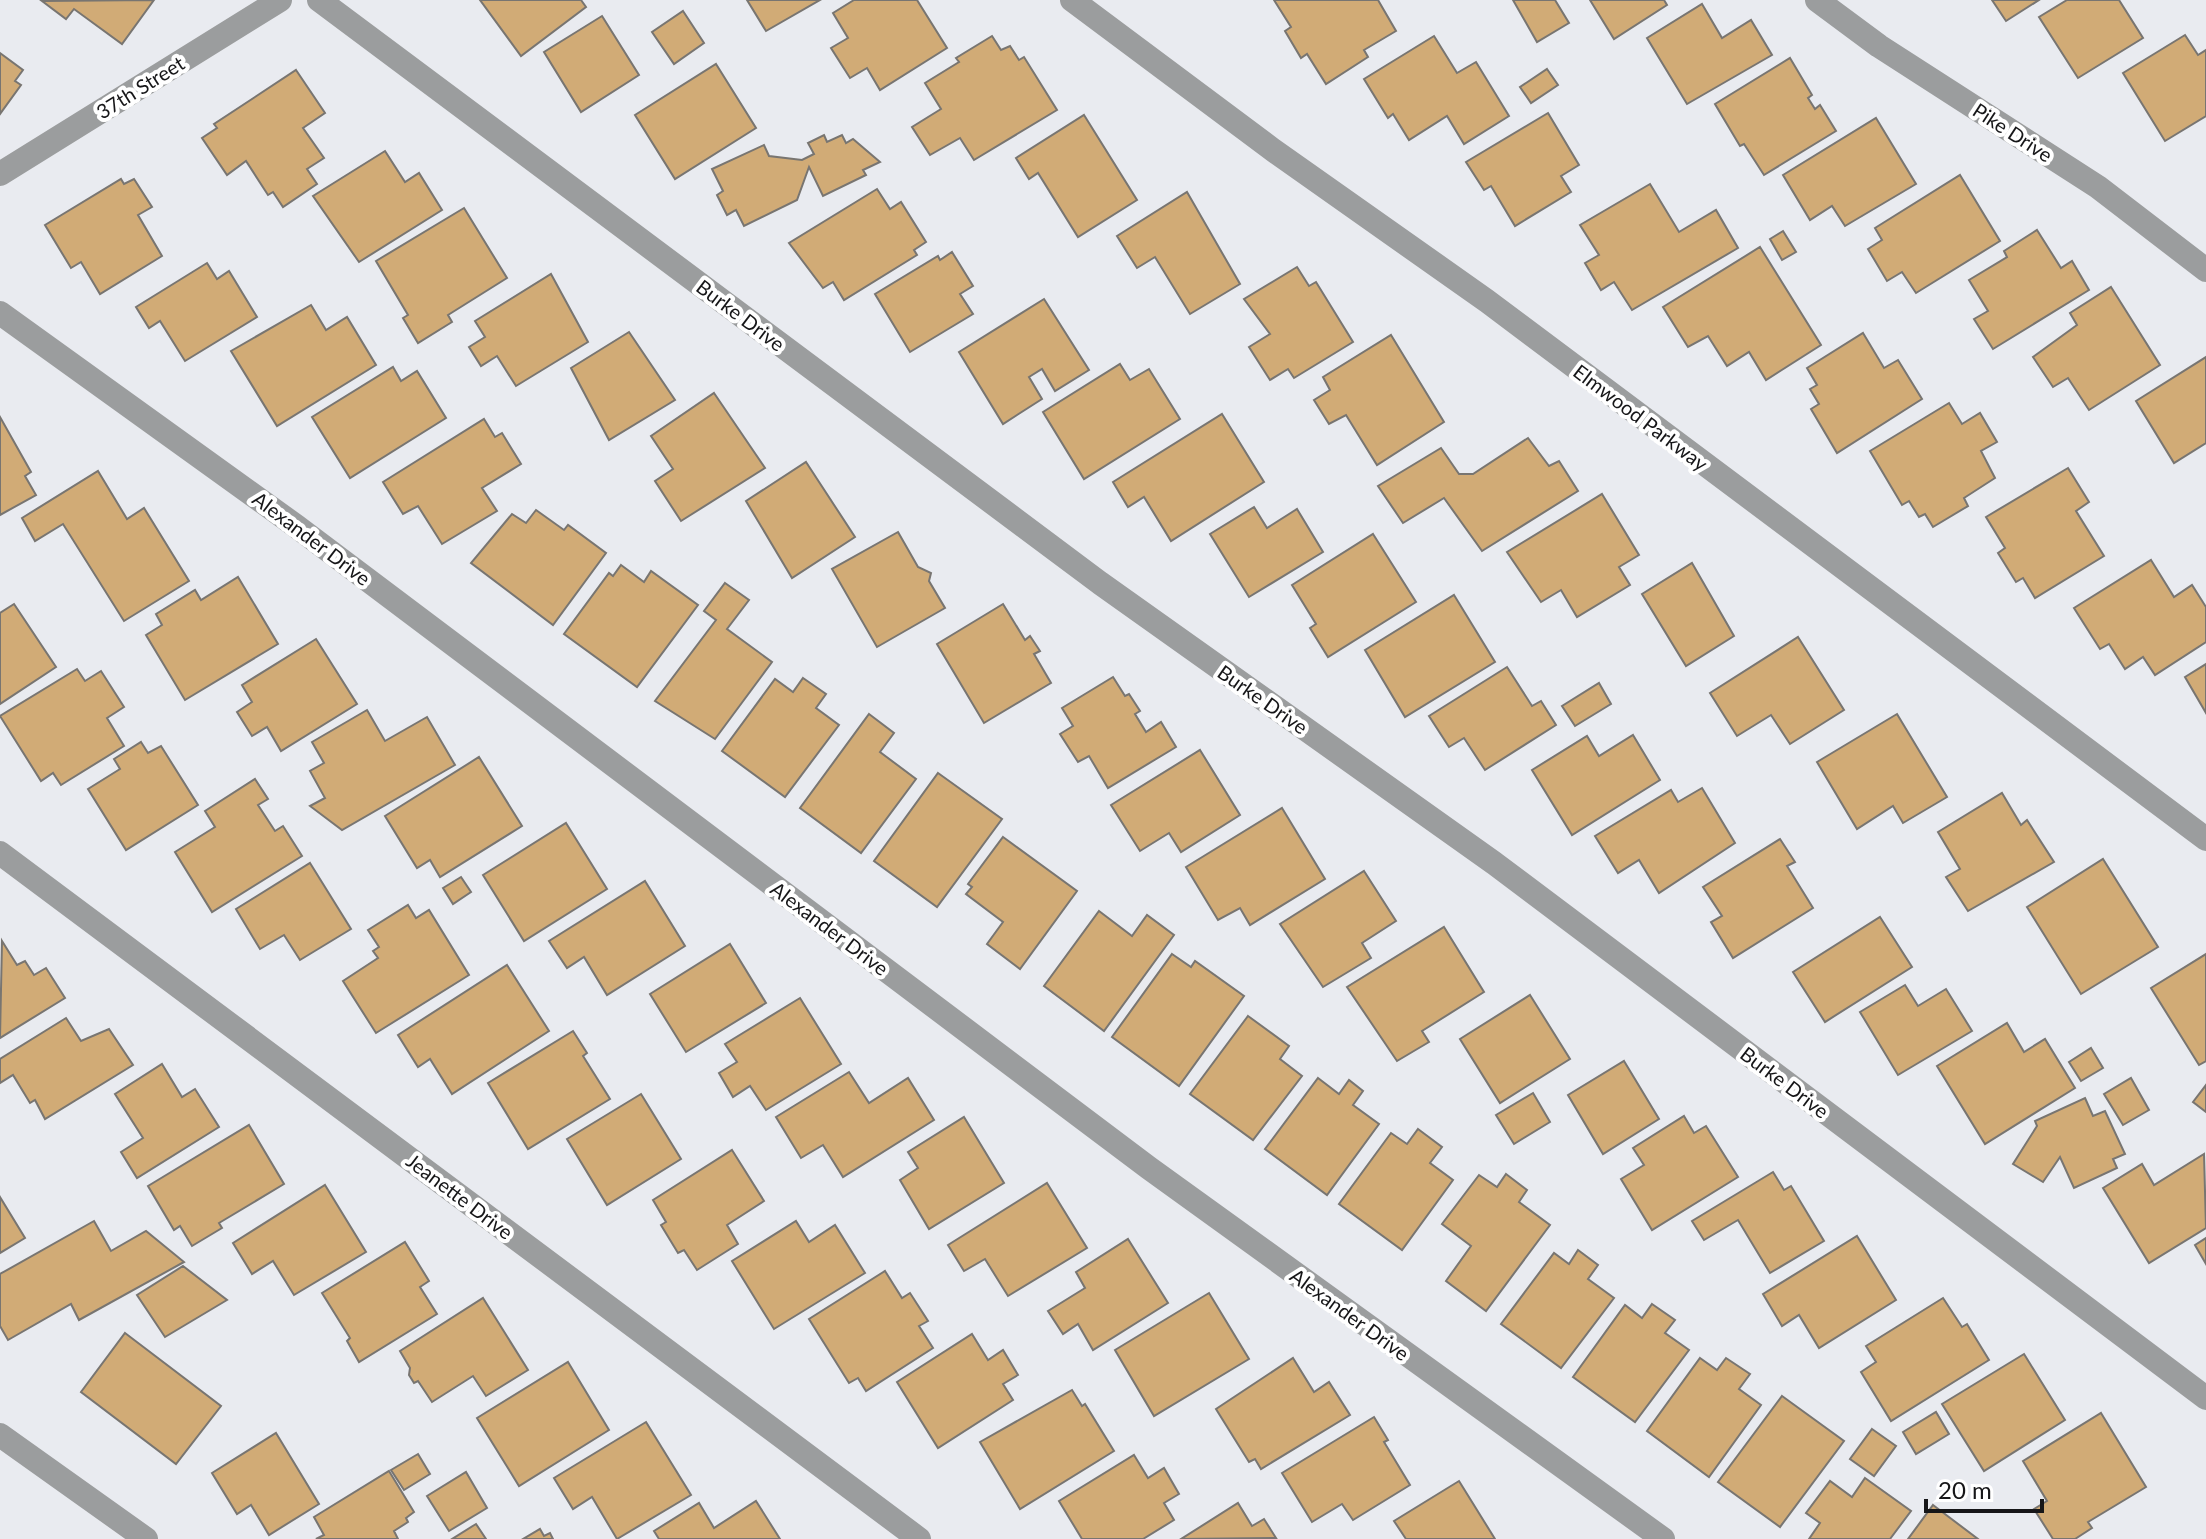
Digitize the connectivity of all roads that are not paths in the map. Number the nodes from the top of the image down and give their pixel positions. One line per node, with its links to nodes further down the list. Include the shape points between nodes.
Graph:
1 (280, 0): 5 (street, 37th Street)
2 (319, 0): 10 (street, Burke Drive, via 1100,583 1494,863)
3 (1072, 0): 8 (street, Elmwood Parkway, via 1487,301)
4 (1817, 0): 6 (street, Pike Drive, via 2098,187)
5 (0, 174)
6 (2206, 270)
7 (0, 313): 14 (street, Alexander Drive, via 296,526 1149,1168)
8 (2206, 839)
9 (0, 853): 13 (street, Jeanette Drive)
10 (2206, 1398)
11 (0, 1435): 12 (street)
12 (146, 1539)
13 (919, 1539)
14 (1663, 1539)

